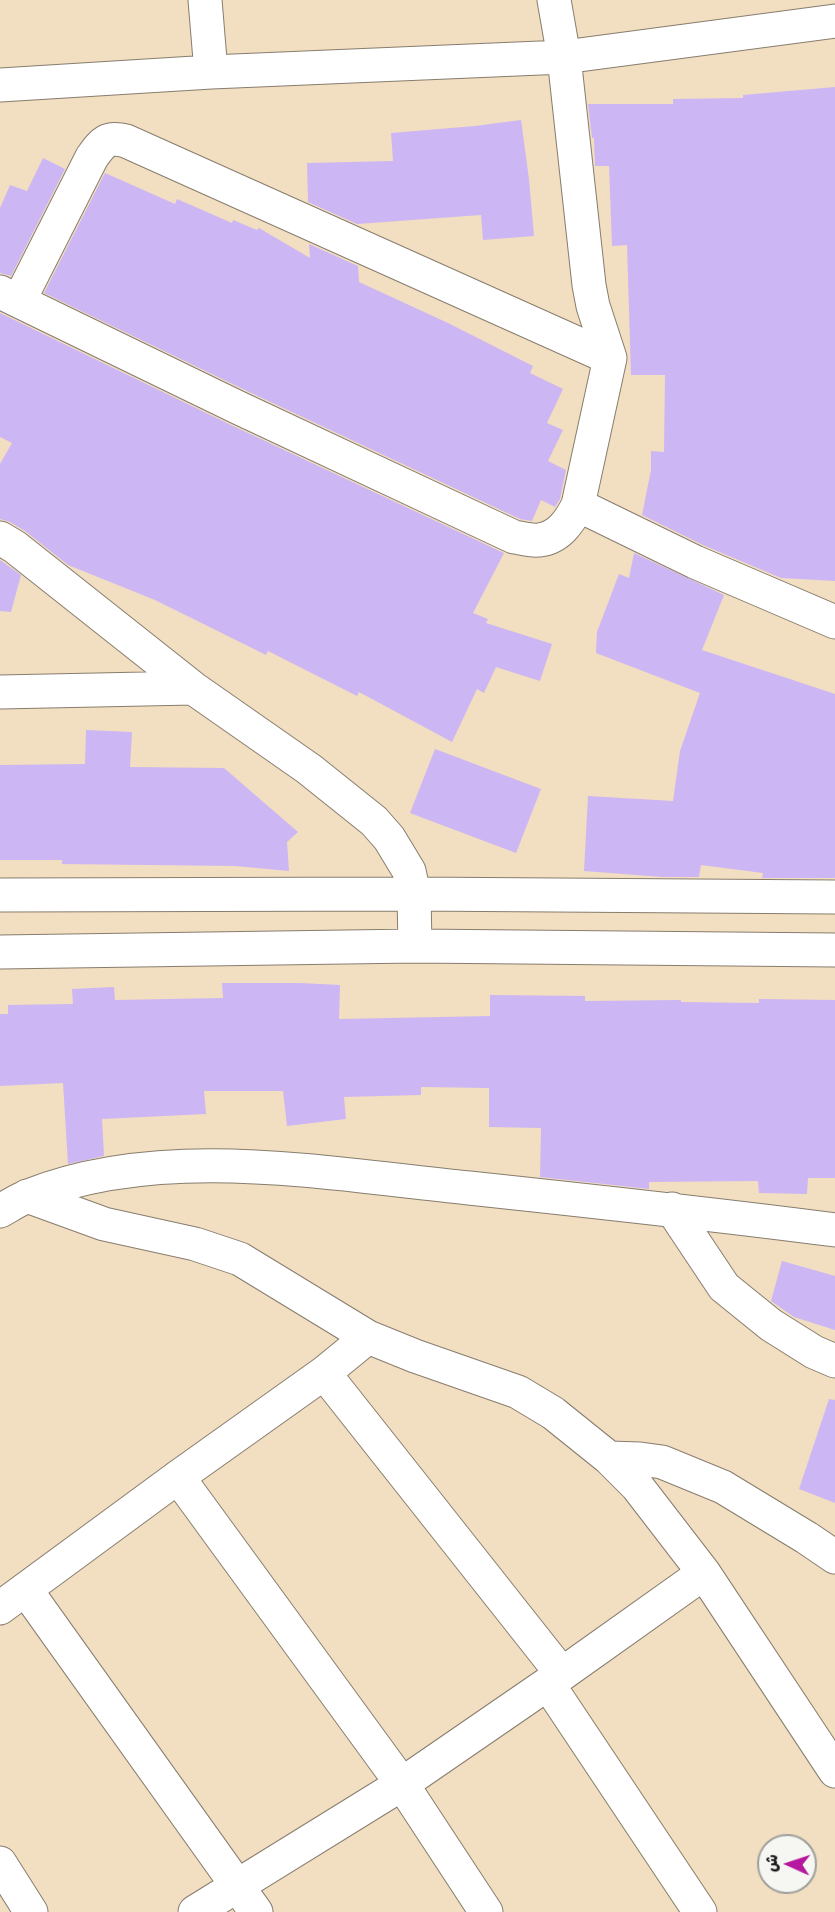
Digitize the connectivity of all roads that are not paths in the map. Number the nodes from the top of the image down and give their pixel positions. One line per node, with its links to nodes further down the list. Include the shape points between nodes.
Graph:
1 (205, 0): 5 (street)
2 (554, 0): 4 (street)
3 (835, 21): 4 (street)
4 (564, 57): 5 (street); 8 (street, via 589,285)
5 (211, 72): 6 (street)
6 (0, 85)
7 (9, 297): 8 (street, via 92,157 107,140 116,138); 9 (street, via 514,537 538,540 555,535 569,522)
8 (610, 358): 9 (street)
9 (578, 505): 11 (street, via 695,562)
10 (0, 538): 12 (street)
11 (835, 622)
12 (193, 688): 13 (street); 14 (street, via 309,769 374,821 409,871)
13 (0, 692)
14 (414, 894): 15 (street); 16 (street); 18 (street)
15 (0, 895)
16 (788, 896): 17 (street); 19 (street)
17 (835, 897)
18 (415, 946): 19 (street); 21 (street)
19 (789, 949): 20 (street)
20 (835, 950)
21 (0, 952)
22 (13, 1204): 23 (street, via 85,1179 143,1168 257,1166); 25 (street, via 195,1244 240,1259)
23 (672, 1209): 24 (street); 26 (street, via 724,1287 771,1325)
24 (835, 1230)
25 (368, 1337): 27 (street); 28 (street, via 518,1392 553,1413)
26 (835, 1361)
27 (324, 1373): 29 (street); 33 (street)
28 (609, 1458): 30 (street, via 662,1462 723,1487); 31 (street, via 637,1486)
29 (178, 1477): 32 (street); 35 (street)
30 (835, 1557)
31 (704, 1573): 33 (street); 34 (street)
32 (13, 1599): 37 (street)
33 (555, 1679): 35 (street); 42 (street)
34 (835, 1771)
35 (402, 1784): 37 (street); 41 (street)
36 (0, 1863): 38 (street)
37 (238, 1885): 39 (street); 40 (street)
38 (31, 1912)
39 (195, 1912)
40 (256, 1912)
41 (486, 1912)
42 (700, 1912)

